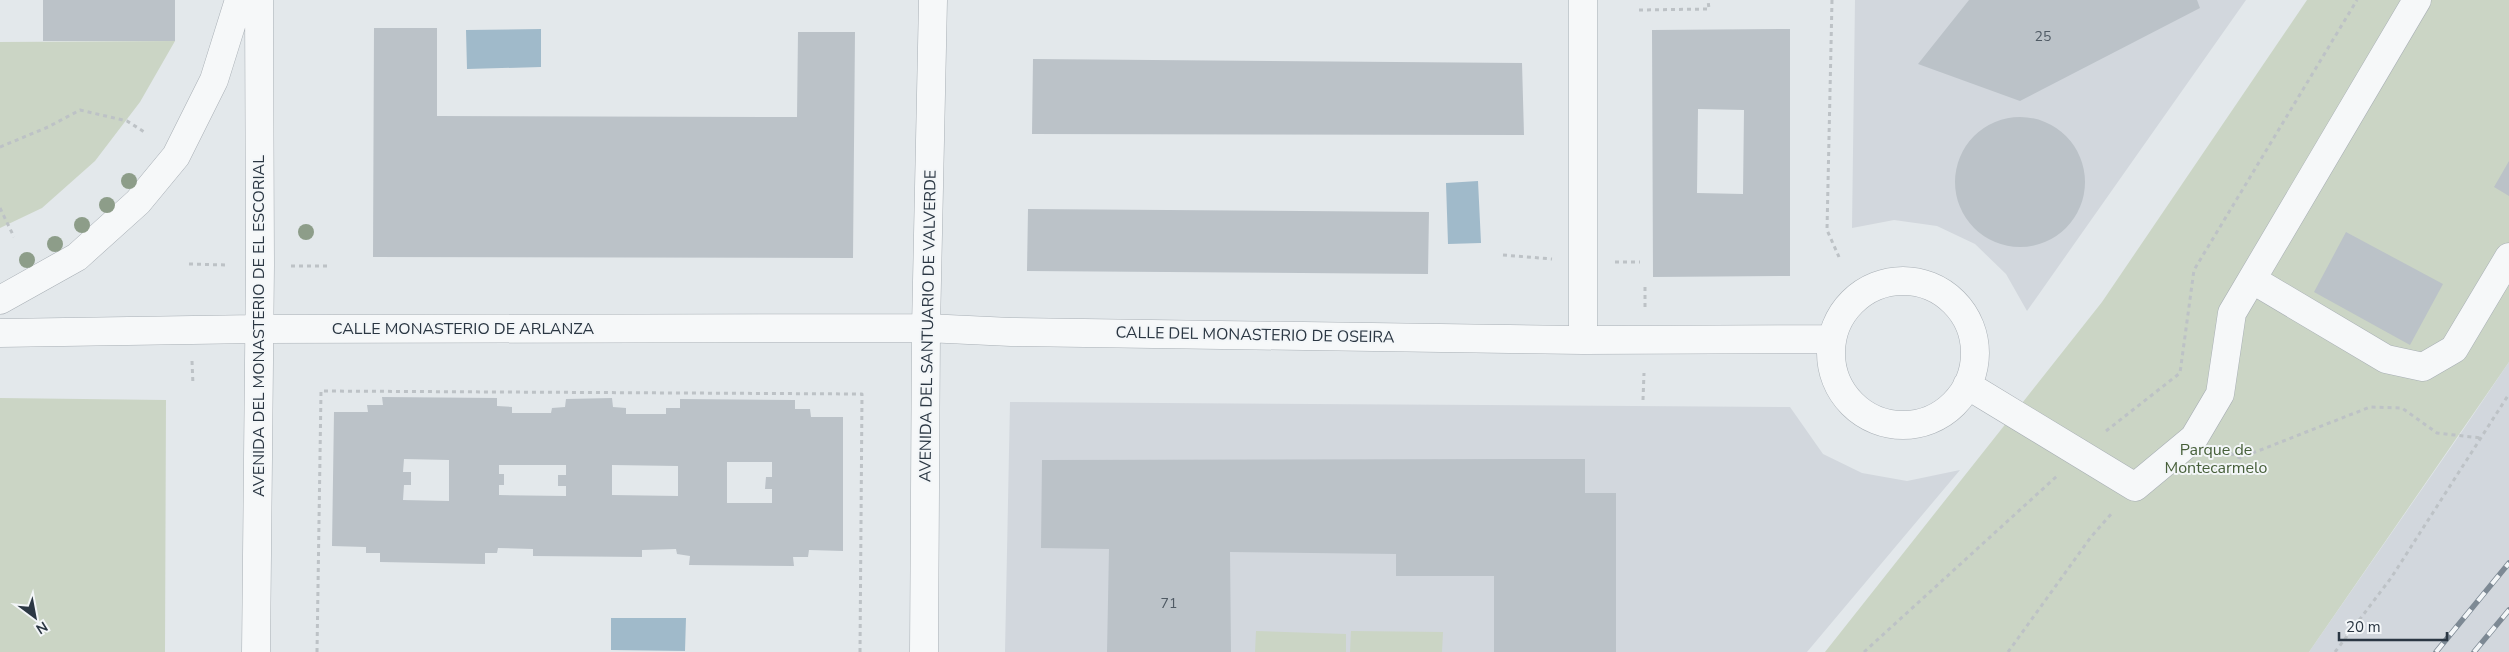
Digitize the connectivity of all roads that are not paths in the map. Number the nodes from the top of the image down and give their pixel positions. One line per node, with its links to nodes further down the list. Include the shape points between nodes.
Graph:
1 (239, 0): 8 (street, via 214,80 176,156 138,202 77,257)
2 (259, 0): 10 (street, AVENIDA DEL MONASTERIO DE EL ESCORIAL)
3 (933, 0): 9 (street, AVENIDA DEL SANTUARIO DE VALVERDE)
4 (1583, 0): 13 (street)
5 (2417, 0): 7 (street)
6 (2509, 257): 7 (street, via 2454,349 2422,367 2386,359)
7 (2253, 280): 14 (street, via 2232,313 2220,394 2194,438 2135,487)
8 (0, 300)
9 (926, 328): 10 (street, CALLE MONASTERIO DE ARLANZA); 13 (street, CALLE DEL MONASTERIO DE OSEIRA); 16 (street, AVENIDA DEL SANTUARIO DE VALVERDE)
10 (259, 329): 11 (street, CALLE MONASTERIO DE ARLANZA); 15 (street, AVENIDA DEL MONASTERIO DE EL ESCORIAL)
11 (0, 333)
12 (1832, 339): 13 (street, CALLE DEL MONASTERIO DE OSEIRA); 14 (street, via 1831,362 1837,384 1850,402 1868,416 1890,424 1913,424 1935,417 1954,403); 14 (street, via 1840,315 1878,284 1902,280 1926,284 1948,296 1964,314 1974,337 1975,362)
13 (1583, 340)
14 (1967, 385)
15 (256, 652)
16 (924, 652)

